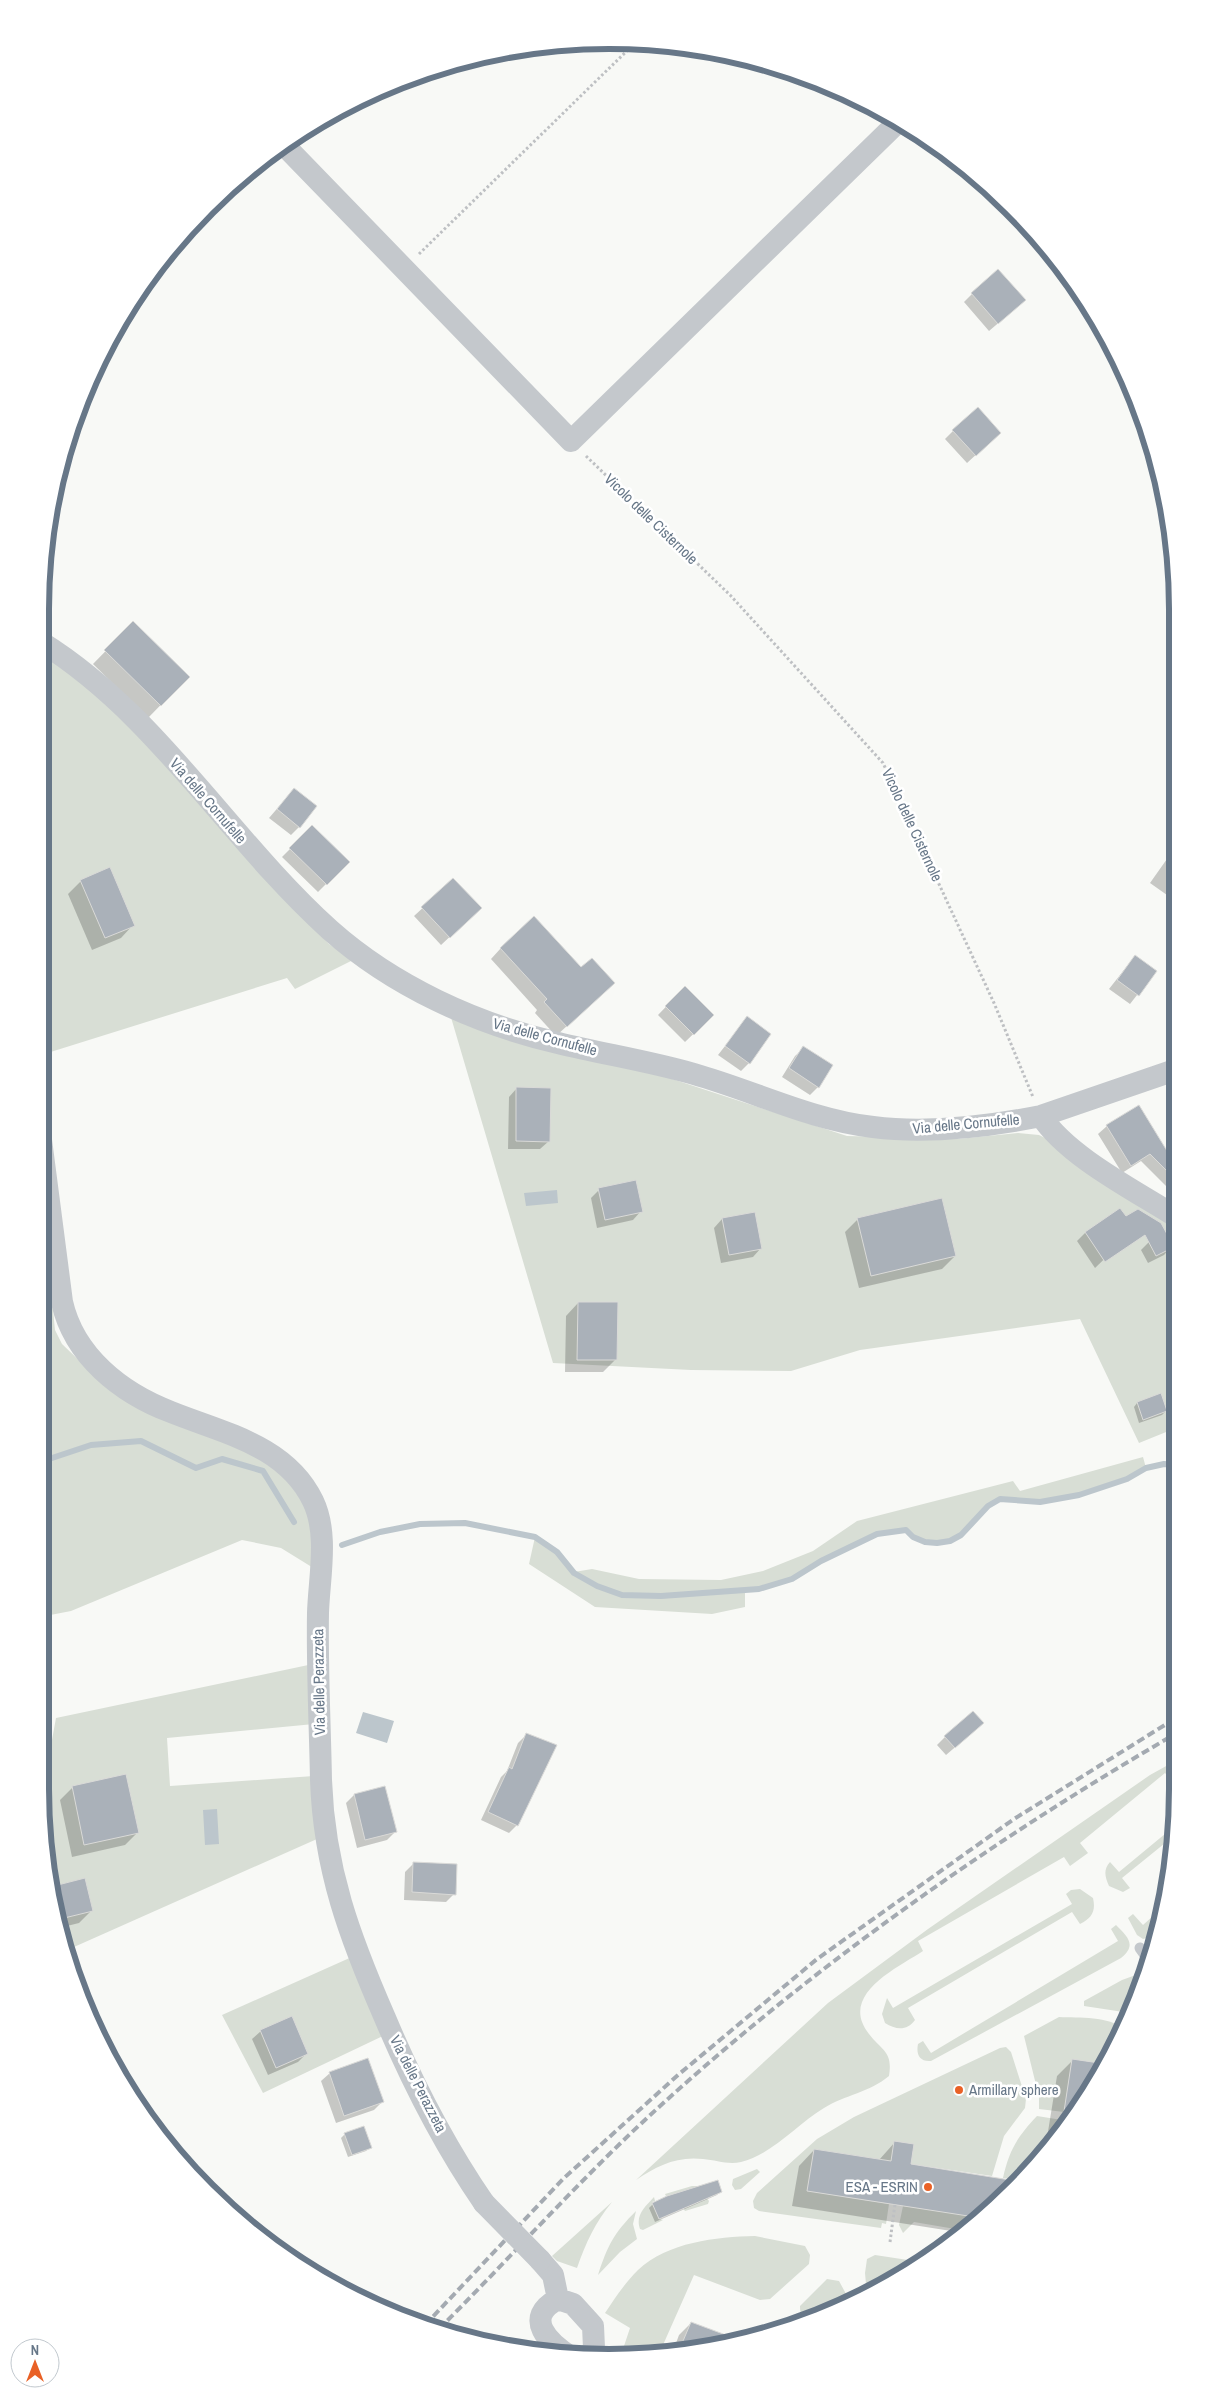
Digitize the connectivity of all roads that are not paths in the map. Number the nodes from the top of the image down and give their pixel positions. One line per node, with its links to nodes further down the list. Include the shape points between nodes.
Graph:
1 (893, 127): 2 (street, via 571,441)
2 (289, 150)
3 (49, 648): 5 (street, Via delle Cornufelle, via 88,675 128,710 261,860 331,930 385,970 436,1000 529,1035 675,1069 859,1125 938,1130 994,1125)
4 (1169, 1072): 5 (street, Via delle Cornufelle)
5 (1041, 1116): 7 (street, via 1071,1148)
6 (49, 1202): 8 (street, Via delle Perazzeta, bridge, via 66,1321 82,1348 108,1376 144,1400 236,1436 274,1457 299,1480 315,1504 321,1541 318,1613 322,1797 336,1887 354,1946 408,2068 441,2131 484,2203 553,2275)
7 (1169, 1212)
8 (558, 2299): 9 (street, via 549,2304 540,2320 541,2331); 10 (street, via 573,2304 593,2326)
9 (557, 2346)
10 (594, 2349)

